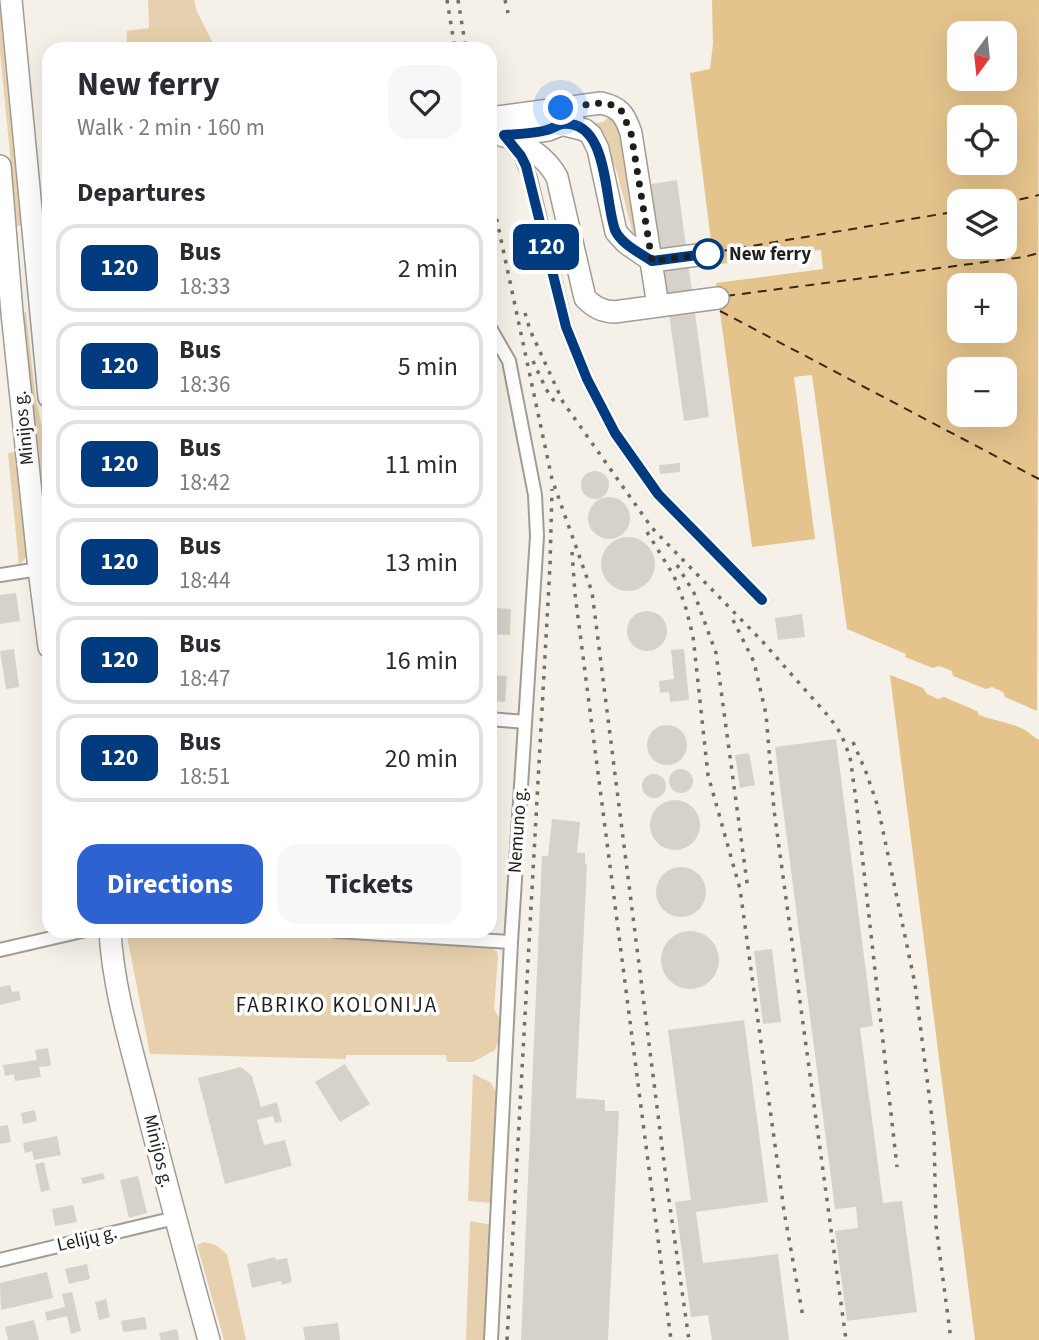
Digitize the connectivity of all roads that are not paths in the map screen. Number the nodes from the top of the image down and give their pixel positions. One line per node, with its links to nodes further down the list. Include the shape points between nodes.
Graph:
1 (11, 0): 8 (main road, Minijos g.)
2 (606, 104): 3 (main road); 4 (main road, via 594,119); 10 (main road, via 621,110 631,133)
3 (497, 117)
4 (561, 124): 5 (main road, via 548,130); 10 (main road, via 591,135 616,232)
5 (497, 136): 15 (main road, via 530,147 557,177 585,298 603,311); 20 (street, via 526,166 566,327 615,433 658,494)
6 (0, 166): 7 (main road, Minijos g.)
7 (2, 201): 11 (main road, Minijos g.)
8 (42, 250): 11 (main road)
9 (713, 253): 10 (main road)
10 (652, 261): 15 (main road)
11 (10, 265): 13 (main road, Minijos g.)
12 (42, 276): 13 (main road)
13 (11, 294): 17 (main road, Minijos g.)
14 (718, 298): 15 (main road)
15 (658, 306)
16 (497, 340): 22 (street, Nemuno g., via 509,361 535,495 537,536)
17 (42, 552)
18 (42, 569): 19 (street)
19 (0, 575)
20 (762, 600)
21 (497, 720): 22 (street)
22 (525, 722): 27 (street, Nemuno g.)
23 (52, 938): 28 (street)
24 (101, 938): 29 (main road, Minijos g.)
25 (110, 938): 29 (main road, Minijos g.)
26 (448, 938): 27 (street)
27 (511, 942): 33 (street, Nemuno g.)
28 (0, 950)
29 (111, 961): 30 (main road, Minijos g.)
30 (175, 1218): 31 (street, Lelijų g.); 32 (main road, Minijos g.)
31 (0, 1260)
32 (209, 1340)
33 (491, 1340)

